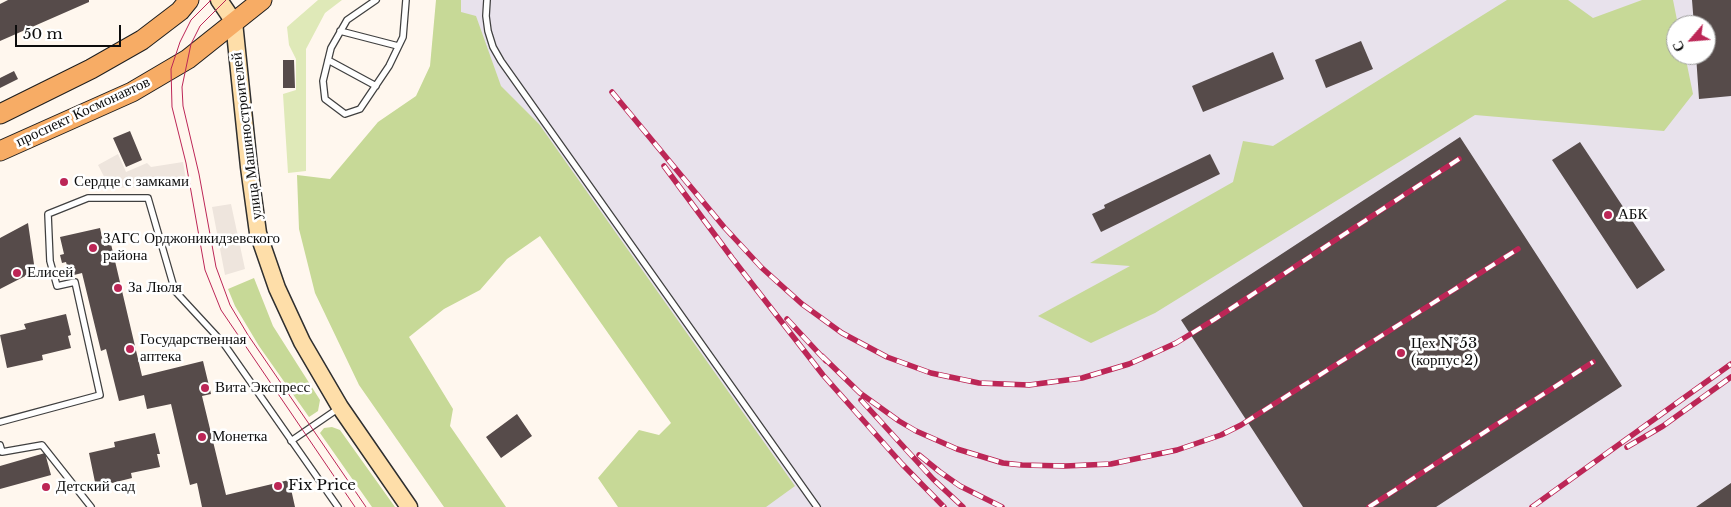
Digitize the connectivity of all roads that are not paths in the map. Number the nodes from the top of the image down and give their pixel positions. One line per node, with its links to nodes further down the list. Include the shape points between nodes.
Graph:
1 (190, 0): 12 (main road, via 142,40)
2 (219, 0): 7 (main road, улица Машиностроителей)
3 (262, 0): 7 (main road, проспект Космонавтов)
4 (376, 0): 8 (lane, via 347,20)
5 (406, 0): 9 (lane, via 403,37)
6 (487, 0): 21 (lane, via 488,31 501,62)
7 (234, 22): 13 (main road, проспект Космонавтов, via 188,59 132,92); 14 (main road, улица Машиностроителей, via 258,233 277,288 298,333)
8 (340, 31): 9 (lane); 10 (lane, via 330,48)
9 (398, 46): 11 (lane)
10 (328, 60): 11 (lane); 11 (lane, via 323,81 325,99 345,114 360,109)
11 (376, 86)
12 (0, 114)
13 (0, 151)
14 (340, 407): 16 (lane); 20 (main road, улица Машиностроителей)
15 (0, 422): 16 (lane, via 100,395 75,282 57,286 50,261 48,214 88,198 148,198 175,292 224,344)
16 (291, 441): 19 (lane)
17 (0, 445): 18 (lane, via 2,452 42,445)
18 (91, 507)
19 (338, 507)
20 (409, 507)
21 (818, 507)

